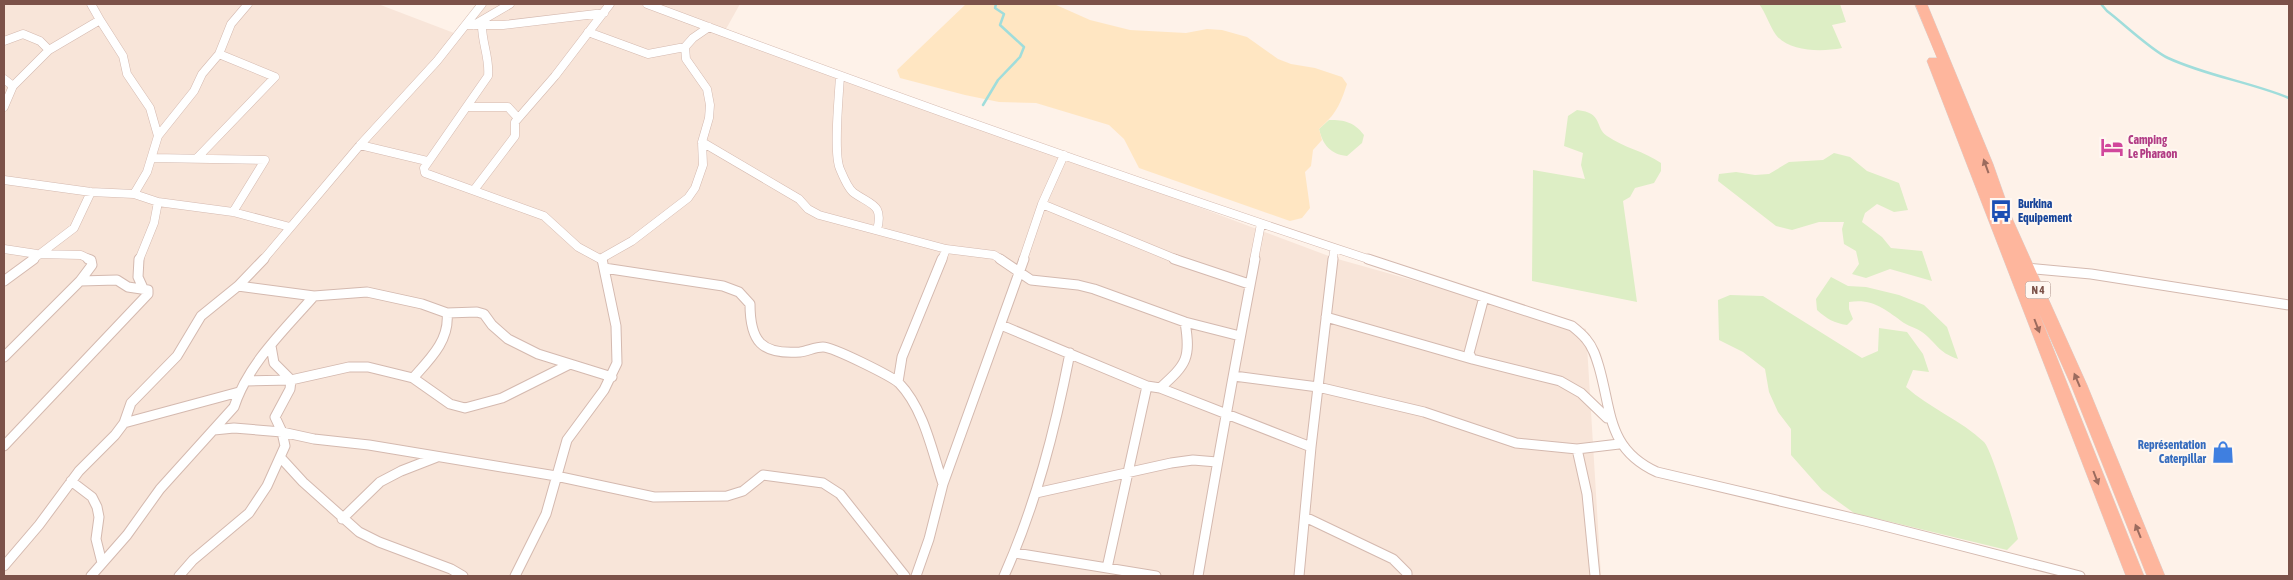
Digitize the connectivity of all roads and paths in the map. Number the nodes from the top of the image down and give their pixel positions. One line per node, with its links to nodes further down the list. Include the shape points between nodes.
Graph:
1 (91, 4): 10 (street)
2 (248, 4): 18 (street, via 231,24)
3 (482, 4): 11 (street)
4 (510, 4): 11 (street)
5 (610, 4): 9 (street)
6 (647, 4): 13 (street)
7 (1910, 4): 47 (highway, N 4)
8 (1921, 4): 47 (highway, N 4, one-way to 8, via 1986,164)
9 (604, 13): 12 (street); 14 (street)
10 (100, 20): 17 (street); 25 (street, via 121,51 131,81 150,108)
11 (470, 25): 12 (street); 27 (street)
12 (482, 26): 23 (street, via 490,72)
13 (709, 27): 16 (street); 19 (street)
14 (588, 32): 16 (street, via 648,54); 24 (street)
15 (4, 41): 17 (street, via 23,34 40,41)
16 (685, 47): 26 (street, via 686,59 708,89 709,118)
17 (49, 50): 21 (street)
18 (219, 54): 25 (street); 29 (street, via 276,77)
19 (840, 76): 28 (street); 41 (street, via 839,167 852,192 877,208 880,219)
20 (4, 79): 21 (street)
21 (13, 86): 22 (street)
22 (4, 107)
23 (467, 107): 24 (street, via 508,107); 31 (street)
24 (518, 118): 33 (street, via 514,126 515,136)
25 (158, 136): 30 (street)
26 (702, 142): 41 (street, via 799,199 813,212); 46 (street, via 703,165 688,198)
27 (360, 146): 31 (street); 40 (street)
28 (1064, 155): 37 (street); 39 (street)
29 (198, 157): 30 (street); 38 (street, via 265,160)
30 (152, 158): 35 (street)
31 (427, 161): 33 (street, via 424,173)
32 (4, 180): 34 (street)
33 (474, 190): 46 (street, via 544,216 578,248)
34 (91, 192): 35 (street); 45 (street, via 84,202 78,224)
35 (134, 194): 36 (street)
36 (158, 202): 38 (street); 53 (street, via 158,213 142,246 137,272)
37 (1042, 204): 48 (street); 51 (street, via 1158,252)
38 (233, 212): 40 (street)
39 (1261, 224): 44 (street); 51 (street)
40 (290, 227): 52 (street)
41 (877, 230): 43 (street)
42 (4, 249): 45 (street)
43 (946, 249): 48 (street, via 994,255); 72 (street, via 902,357)
44 (1334, 249): 55 (street); 58 (street)
45 (37, 254): 49 (street); 50 (street, via 81,255 91,260 92,265)
46 (603, 263): 68 (street, via 617,353); 72 (street, via 739,292 750,304 750,325 756,340 769,350 802,352 822,347 834,349)
47 (2021, 268): 56 (street, via 2072,271 2214,296); 113 (highway, N 4, one-way to 113); 114 (highway, N 4, one-way to 47, via 2079,385)
48 (1019, 273): 59 (street, via 1040,282 1094,289); 60 (street)
49 (4, 281)
50 (80, 281): 53 (street, via 117,280 128,288); 64 (street)
51 (1249, 284): 61 (street)
52 (238, 286): 54 (street); 79 (street, via 201,316 176,356 131,403)
53 (143, 288): 82 (street, via 148,290 146,298)
54 (314, 296): 57 (street, via 373,292); 62 (street)
55 (1484, 297): 65 (street, via 1469,353); 78 (street, via 1554,319 1584,335 1599,371)
56 (2289, 305)
57 (446, 313): 66 (street, via 484,314 508,339 538,354); 69 (street, via 448,328 445,337)
58 (1326, 317): 65 (street); 74 (street)
59 (1185, 322): 61 (street); 75 (street, via 1190,351 1185,364)
60 (1001, 325): 63 (street); 92 (street)
61 (1240, 336): 67 (street)
62 (271, 346): 70 (street, via 274,362); 71 (street)
63 (1070, 353): 73 (street); 93 (street, via 1055,426)
64 (4, 357)
65 (1472, 359): 78 (street, via 1560,381 1581,393)
66 (570, 364): 68 (street); 69 (street, via 504,396 465,408 435,395)
67 (1234, 376): 74 (street); 77 (street)
68 (612, 377): 90 (street, via 570,434)
69 (413, 378): 70 (street, via 345,367 310,378)
70 (290, 380): 71 (street); 81 (street, via 290,389 275,418)
71 (246, 381): 76 (street)
72 (898, 382): 92 (street, via 919,412)
73 (1147, 386): 75 (street); 89 (street)
74 (1318, 387): 84 (street); 85 (street, via 1444,417 1516,443)
75 (1160, 388): 77 (street)
76 (240, 392): 79 (street); 80 (street, via 234,407)
77 (1225, 413): 84 (street); 88 (street)
78 (1609, 420): 83 (street)
79 (124, 423): 91 (street)
80 (214, 430): 81 (street, via 234,428); 97 (street, via 160,489)
81 (282, 432): 86 (street); 87 (street, via 285,446)
82 (5, 443)
83 (1619, 444): 85 (street); 112 (street, via 1640,464 1686,480)
84 (1311, 447): 94 (street)
85 (1577, 448): 111 (street, via 1586,494)
86 (438, 456): 90 (street); 95 (street, via 380,482)
87 (281, 458): 95 (street); 101 (street, via 276,472 249,513 193,560)
88 (1217, 462): 89 (street, via 1198,458 1182,460); 108 (street)
89 (1127, 474): 93 (street); 99 (street)
90 (556, 476): 103 (street, via 536,538); 104 (street, via 654,497 727,496 743,491 763,475 823,482 840,494)
91 (71, 481): 97 (street, via 92,497 97,506 96,539); 98 (street)
92 (943, 484): 105 (street)
93 (1036, 493): 96 (street)
94 (1305, 517): 109 (street); 110 (street, via 1393,559)
95 (342, 519): 102 (street, via 379,542)
96 (1015, 553): 99 (street); 106 (street)
97 (102, 563): 100 (street)
98 (4, 566)
99 (1107, 568): 107 (street)
100 (91, 576)
101 (179, 576)
102 (463, 576)
103 (515, 576)
104 (905, 576)
105 (916, 576)
106 (1004, 576)
107 (1156, 576)
108 (1198, 576)
109 (1299, 576)
110 (1407, 576)
111 (1595, 576)
112 (2080, 576)
113 (2134, 576)
114 (2156, 576)

